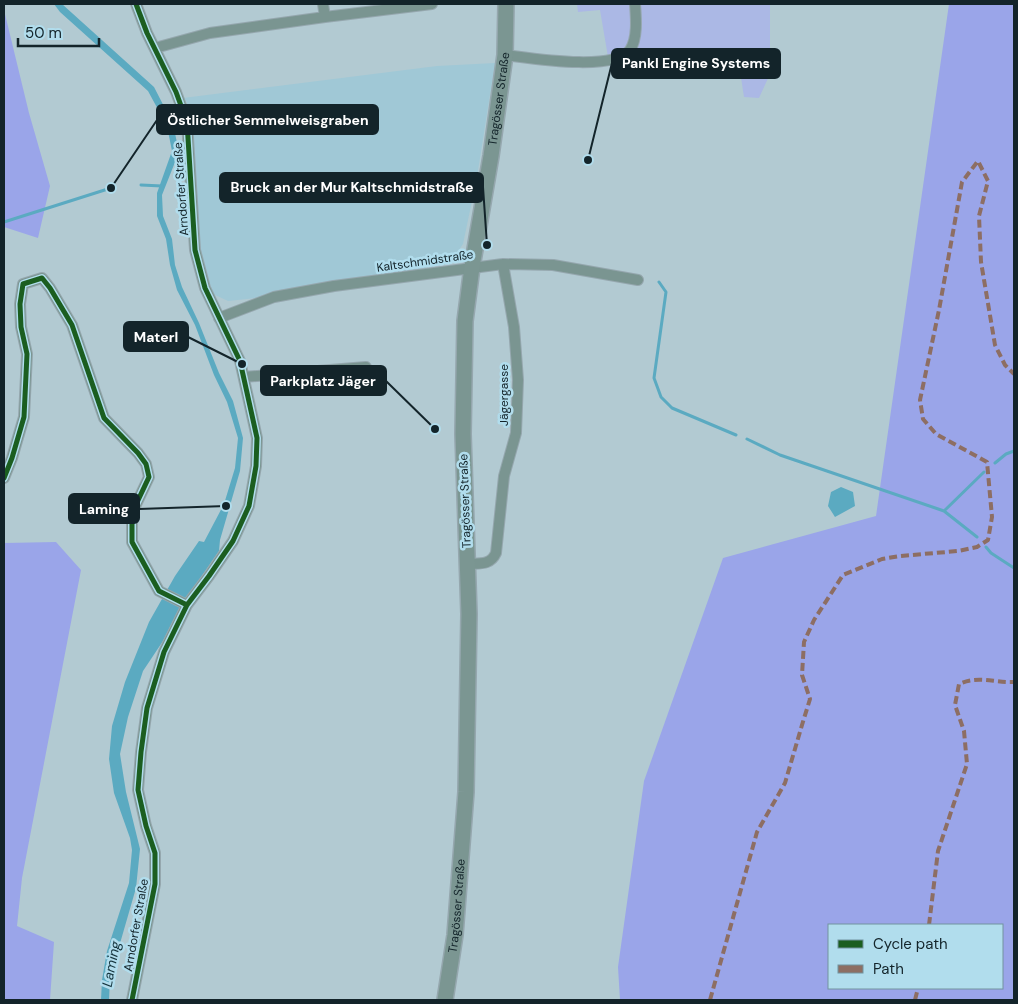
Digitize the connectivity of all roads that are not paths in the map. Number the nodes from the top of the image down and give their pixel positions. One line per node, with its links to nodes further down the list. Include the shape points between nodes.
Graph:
1 (129, 4): 8 (street)
2 (136, 4): 8 (street, Arndorfer Straße)
3 (323, 4): 7 (street)
4 (432, 4): 7 (street)
5 (506, 4): 10 (main road, Tragösser Straße)
6 (635, 4): 10 (street, via 634,40 620,57 587,62)
7 (325, 17): 9 (street, via 210,33)
8 (147, 33): 9 (street, Arndorfer Straße)
9 (155, 48): 14 (street, Arndorfer Straße, via 187,122 196,250 205,288)
10 (504, 55): 12 (main road, Tragösser Straße)
11 (503, 264): 12 (street, Kaltschmidstraße); 13 (street, Kaltschmidstraße, via 553,265); 18 (street, Jägergasse, via 514,327 518,380 516,433 504,476 496,553 486,563)
12 (472, 267): 14 (street, Kaltschmidstraße, via 274,297); 18 (main road, Tragösser Straße, via 465,321)
13 (638, 280)
14 (219, 318): 16 (street, Arndorfer Straße, via 240,361)
15 (366, 367): 16 (street)
16 (244, 377): 19 (street, Arndorfer Straße, via 257,438 249,506 232,541)
17 (4, 478): 19 (street, via 24,417 27,354 21,327 23,284 42,278 72,325 104,418 146,464 149,478 132,513 132,542 159,591)
18 (467, 564): 21 (main road, Tragösser Straße, via 466,792 455,935)
19 (187, 605): 20 (street, Arndorfer Straße, via 164,652 147,708 138,790 155,853 155,884)
20 (132, 1000)
21 (445, 1000)

